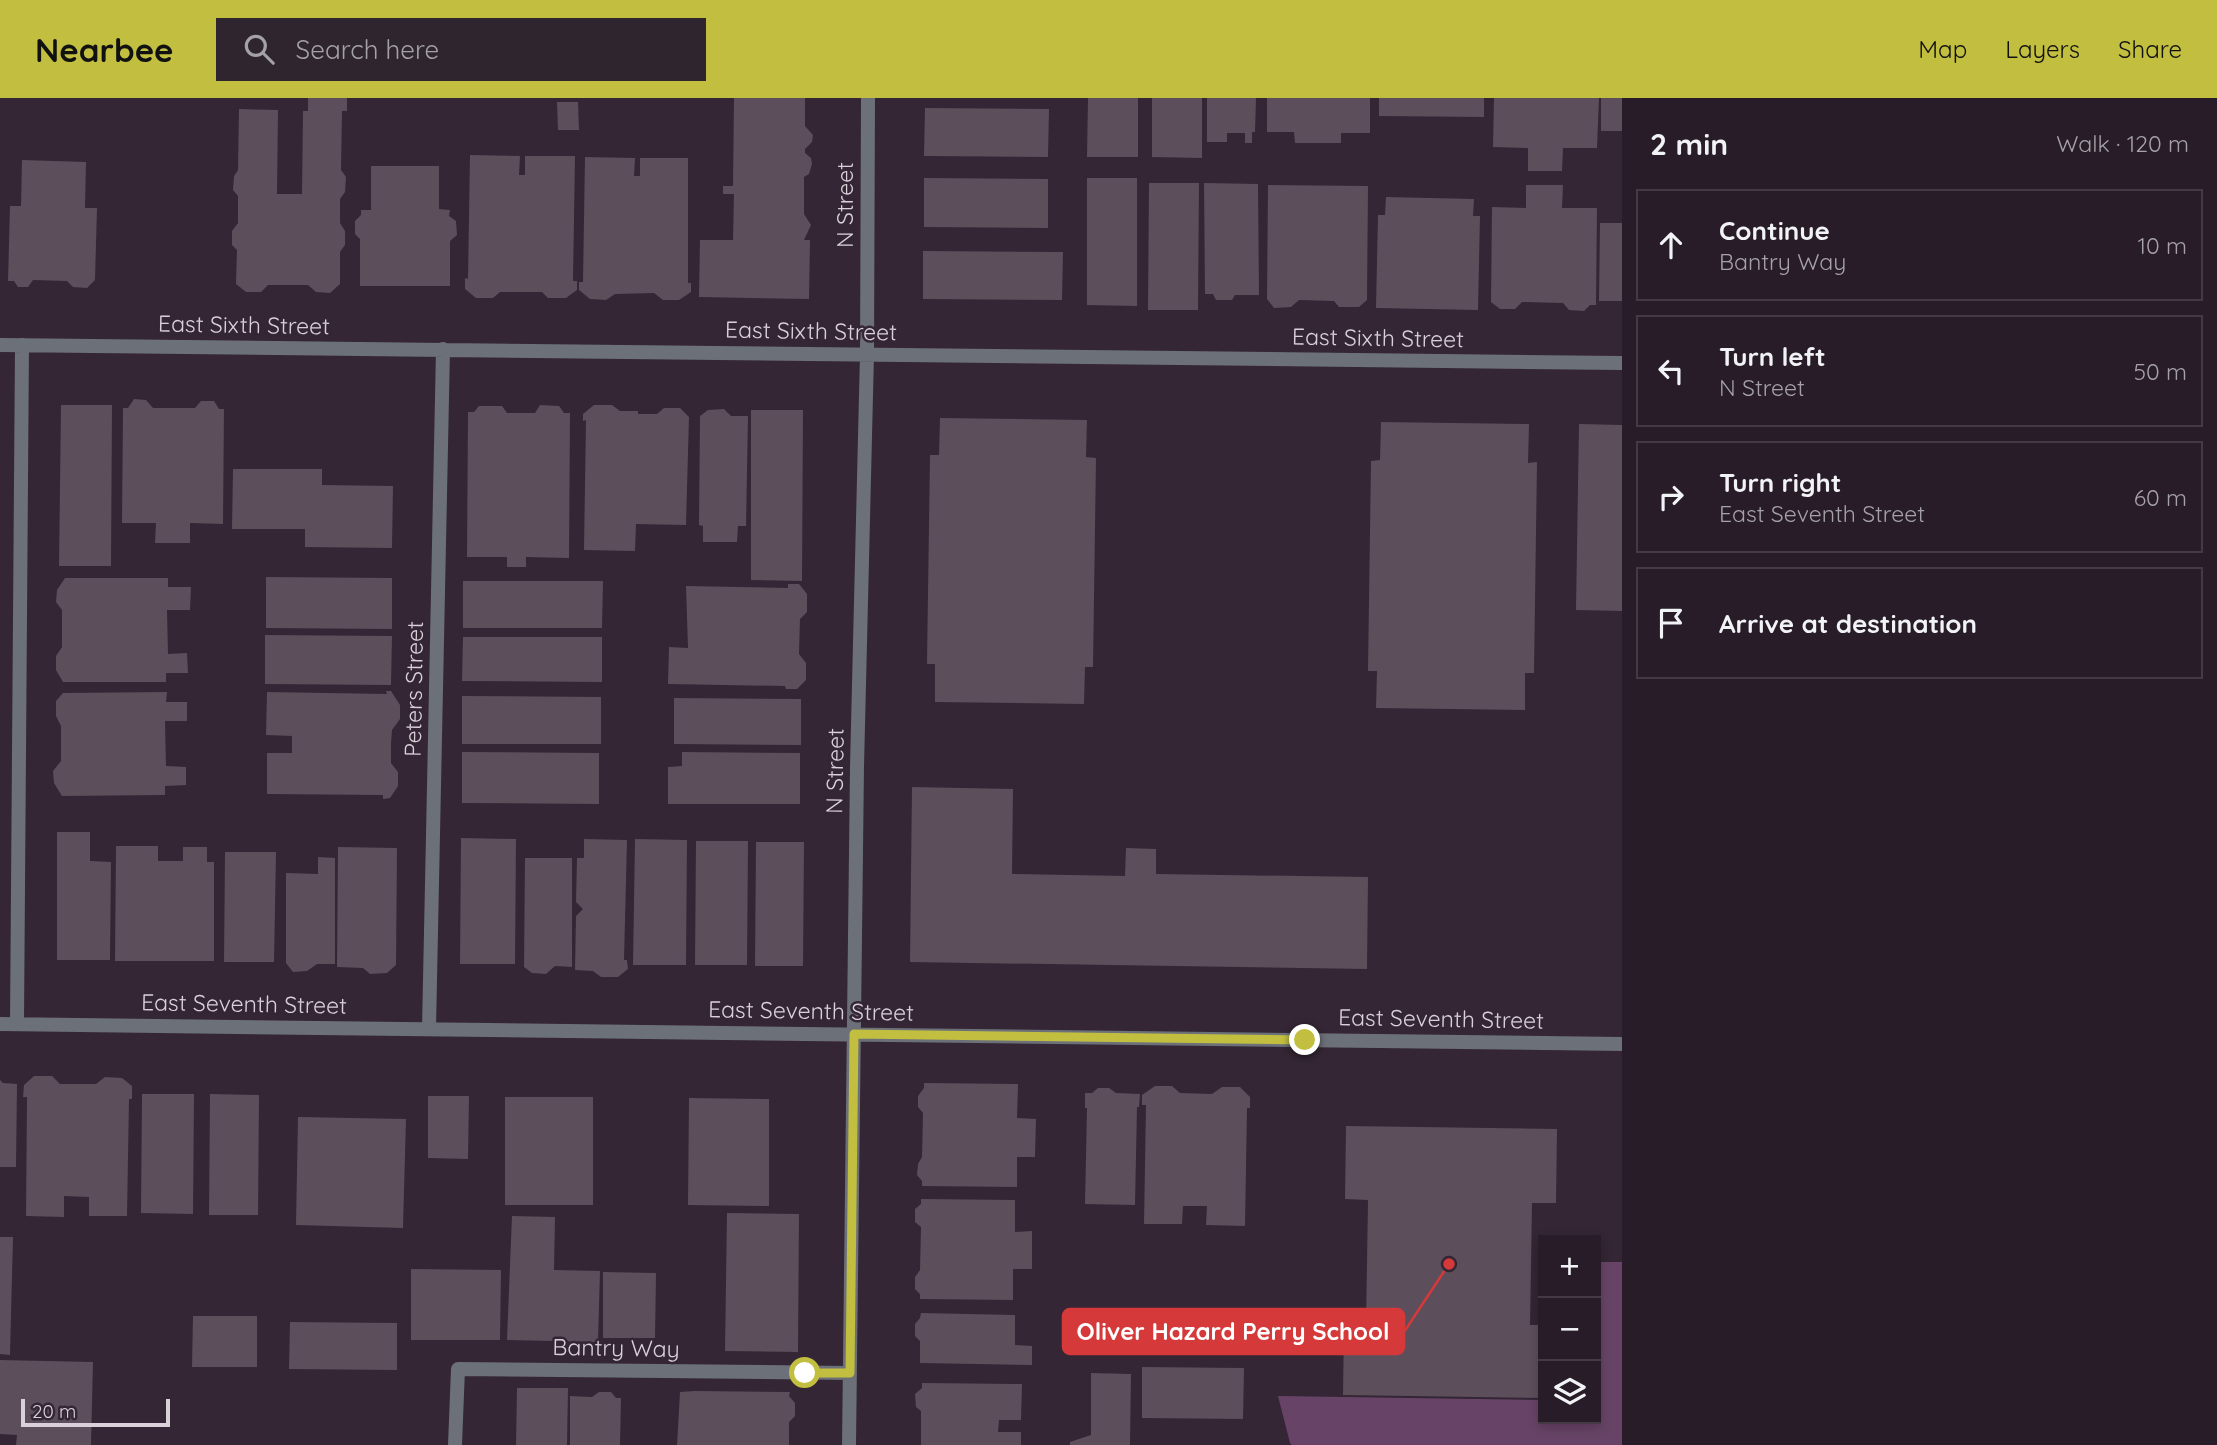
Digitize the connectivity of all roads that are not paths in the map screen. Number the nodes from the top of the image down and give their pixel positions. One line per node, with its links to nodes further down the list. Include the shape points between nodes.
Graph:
1 (868, 98): 5 (street, N Street)
2 (0, 345): 3 (street, East Sixth Street)
3 (22, 345): 4 (street, East Sixth Street); 8 (street)
4 (443, 349): 5 (street, East Sixth Street); 9 (street, Peters Street)
5 (867, 354): 6 (street, East Sixth Street); 10 (street, N Street)
6 (1622, 363)
7 (0, 1024): 8 (street, East Seventh Street)
8 (17, 1024): 9 (street, East Seventh Street)
9 (429, 1029): 10 (street, East Seventh Street)
10 (854, 1034): 11 (street, East Seventh Street); 12 (street, N Street)
11 (1622, 1044)
12 (850, 1373): 13 (street, Bantry Way, via 458,1369); 14 (street, N Street)
13 (455, 1445)
14 (849, 1445)

